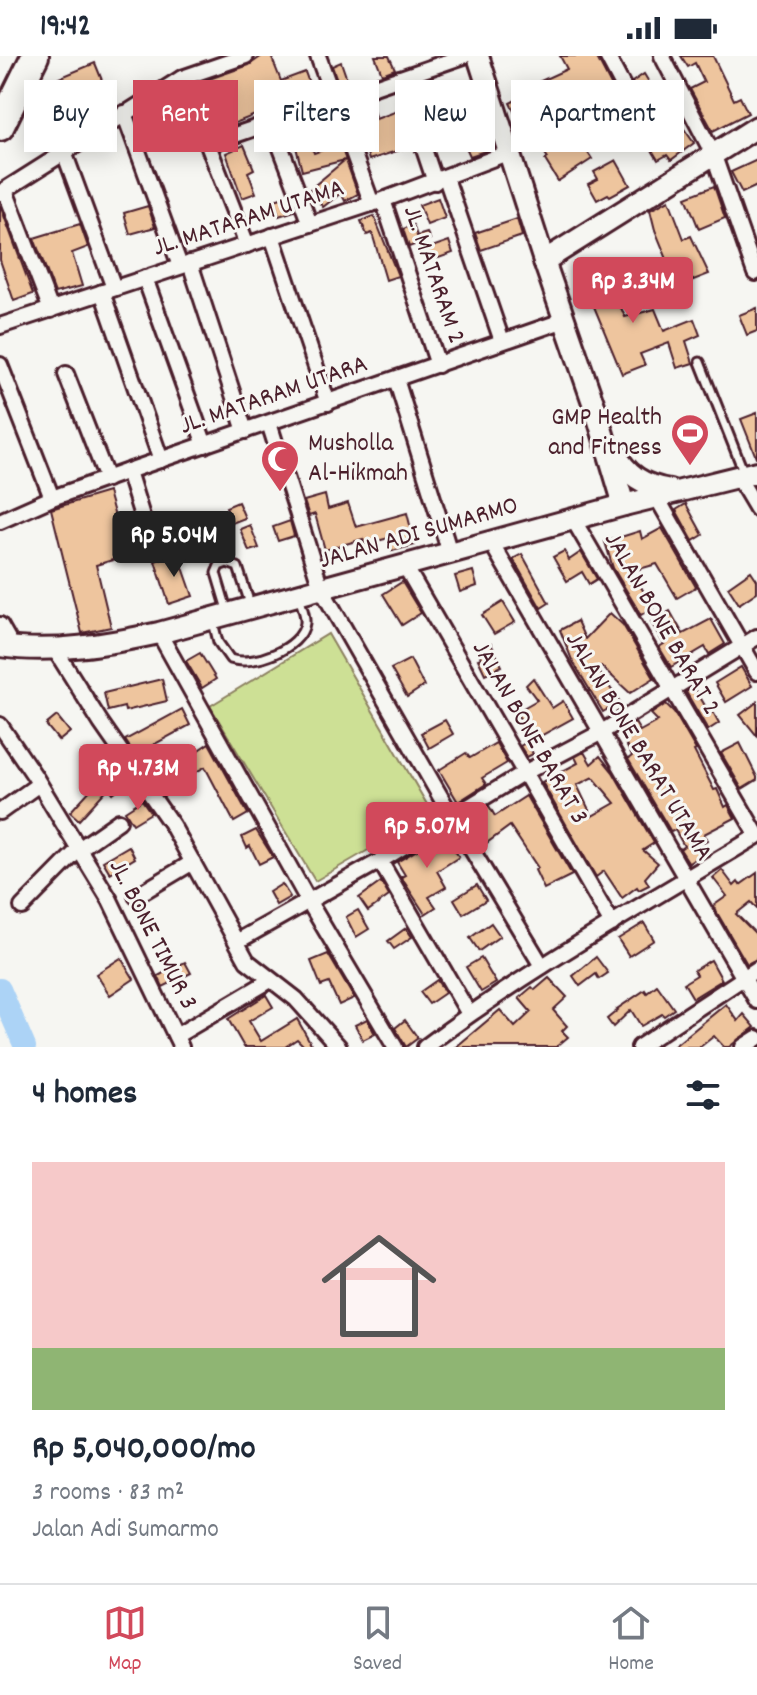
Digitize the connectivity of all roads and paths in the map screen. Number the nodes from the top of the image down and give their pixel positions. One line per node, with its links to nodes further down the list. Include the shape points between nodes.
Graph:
1 (23, 56): 14 (highway)
2 (35, 56): 14 (highway)
3 (246, 56): 9 (street)
4 (318, 56): 11 (street, JL. MATARAM 2)
5 (464, 56): 10 (street)
6 (478, 56): 23 (main road)
7 (607, 56): 12 (street)
8 (662, 56): 24 (street)
9 (182, 78): 15 (street)
10 (400, 78): 13 (street); 25 (street)
11 (327, 80)
12 (620, 80)
13 (379, 85)
14 (8, 93): 17 (highway)
15 (124, 113): 16 (street); 32 (street)
16 (117, 118)
17 (0, 127)
18 (757, 127): 24 (main road)
19 (64, 152): 26 (street); 35 (street)
20 (212, 152): 30 (street)
21 (282, 152): 28 (street)
22 (356, 152): 27 (street, JL. MATARAM 2)
23 (510, 152): 25 (street, JL. MATARAM UTAMA); 31 (main road)
24 (714, 156): 31 (main road); 33 (street)
25 (440, 180): 27 (street, JL. MATARAM UTAMA); 39 (street)
26 (3, 191): 36 (street)
27 (378, 202): 28 (street, JL. MATARAM UTAMA); 42 (street, JL. MATARAM 2)
28 (310, 224): 29 (street, JL. MATARAM UTAMA)
29 (272, 236): 30 (street, JL. MATARAM UTAMA); 45 (street)
30 (247, 245): 32 (street, JL. MATARAM UTAMA)
31 (544, 261): 37 (main road)
32 (185, 265): 34 (street, JL. MATARAM UTAMA); 48 (street)
33 (755, 273)
34 (145, 278): 35 (street, JL. MATARAM UTAMA); 49 (street)
35 (108, 290): 36 (street, JL. MATARAM UTAMA); 50 (street)
36 (51, 310): 38 (street, JL. MATARAM UTAMA)
37 (565, 320): 39 (street, JL. MATARAM UTARA); 46 (main road)
38 (0, 326)
39 (502, 341): 42 (street, JL. MATARAM UTARA)
40 (700, 362): 52 (lane)
41 (0, 365): 56 (street)
42 (438, 365): 44 (street, JL. MATARAM UTARA)
43 (66, 374): 53 (street)
44 (396, 379): 45 (street, JL. MATARAM UTARA); 63 (street)
45 (328, 403): 47 (street, JL. MATARAM UTARA)
46 (596, 411): 54 (main road, via 627,472 654,488); 57 (main road)
47 (269, 423): 48 (street, JL. MATARAM UTARA); 65 (street)
48 (245, 431): 49 (street, JL. MATARAM UTARA)
49 (205, 445): 50 (street, JL. MATARAM UTARA)
50 (161, 460): 51 (street, JL. MATARAM UTARA)
51 (128, 471): 53 (street, JL. MATARAM UTARA); 61 (street)
52 (747, 475): 54 (main road, JALAN ADI SUMARMO); 58 (street)
53 (107, 479): 56 (street, JL. MATARAM UTARA)
54 (678, 491): 55 (main road, JALAN ADI SUMARMO)
55 (656, 496): 57 (main road, JALAN ADI SUMARMO); 72 (street)
56 (52, 498): 60 (street, JL. MATARAM UTARA)
57 (624, 505): 59 (main road, JALAN ADI SUMARMO)
58 (757, 509)
59 (573, 519): 62 (main road, JALAN ADI SUMARMO); 76 (street, JALAN BONE BARAT 2)
60 (0, 521)
61 (149, 539)
62 (491, 542): 63 (main road, JALAN ADI SUMARMO); 78 (street, JALAN BONE BARAT UTAMA)
63 (450, 553): 64 (main road, JALAN ADI SUMARMO)
64 (405, 566): 65 (main road, JALAN ADI SUMARMO); 79 (street, JALAN BONE BARAT 3)
65 (321, 588): 66 (main road, JALAN ADI SUMARMO); 82 (street)
66 (298, 595): 67 (main road, JALAN ADI SUMARMO); 68 (lane, via 305,623 302,633 275,653 250,662 230,659 223,651)
67 (251, 608): 68 (main road, JALAN ADI SUMARMO); 68 (lane, via 238,567 227,563 216,573)
68 (220, 617): 70 (main road, JALAN ADI SUMARMO)
69 (0, 625): 73 (street)
70 (159, 633): 74 (main road, JALAN ADI SUMARMO); 90 (street)
71 (757, 637): 72 (street)
72 (742, 646): 75 (street); 76 (street)
73 (6, 647): 74 (main road, JALAN ADI SUMARMO)
74 (54, 648): 87 (street)
75 (757, 672)
76 (669, 689): 78 (street); 84 (street, JALAN BONE BARAT 2)
77 (0, 725): 80 (street, JL. BONE TIMUR 3)
78 (600, 733): 79 (street); 88 (street, JALAN BONE BARAT UTAMA)
79 (524, 773): 82 (street); 92 (street, JALAN BONE BARAT 3)
80 (39, 784): 81 (street); 85 (street, JL. BONE TIMUR 3)
81 (0, 812)
82 (452, 817): 86 (street); 94 (street)
83 (119, 821): 85 (street)
84 (757, 836): 88 (street)
85 (79, 849): 91 (street); 101 (street, JL. BONE TIMUR 3, via 110,900)
86 (380, 861): 90 (street); 99 (street)
87 (193, 862): 89 (street); 93 (street)
88 (688, 878): 92 (street); 96 (street, JALAN BONE BARAT UTAMA)
89 (136, 896)
90 (309, 902): 93 (street); 104 (street)
91 (22, 907)
92 (612, 924): 94 (street)
93 (238, 941): 97 (street, via 251,966)
94 (542, 966): 99 (street)
95 (757, 969): 96 (street)
96 (742, 977): 98 (street, JALAN BONE BARAT UTAMA); 103 (street)
97 (269, 981): 101 (street); 102 (street, via 296,999)
98 (757, 1001)
99 (469, 1014): 105 (street)
100 (757, 1038): 106 (street)
101 (178, 1041)
102 (335, 1046)
103 (643, 1046)
104 (395, 1047)
105 (425, 1047)
106 (743, 1047)

